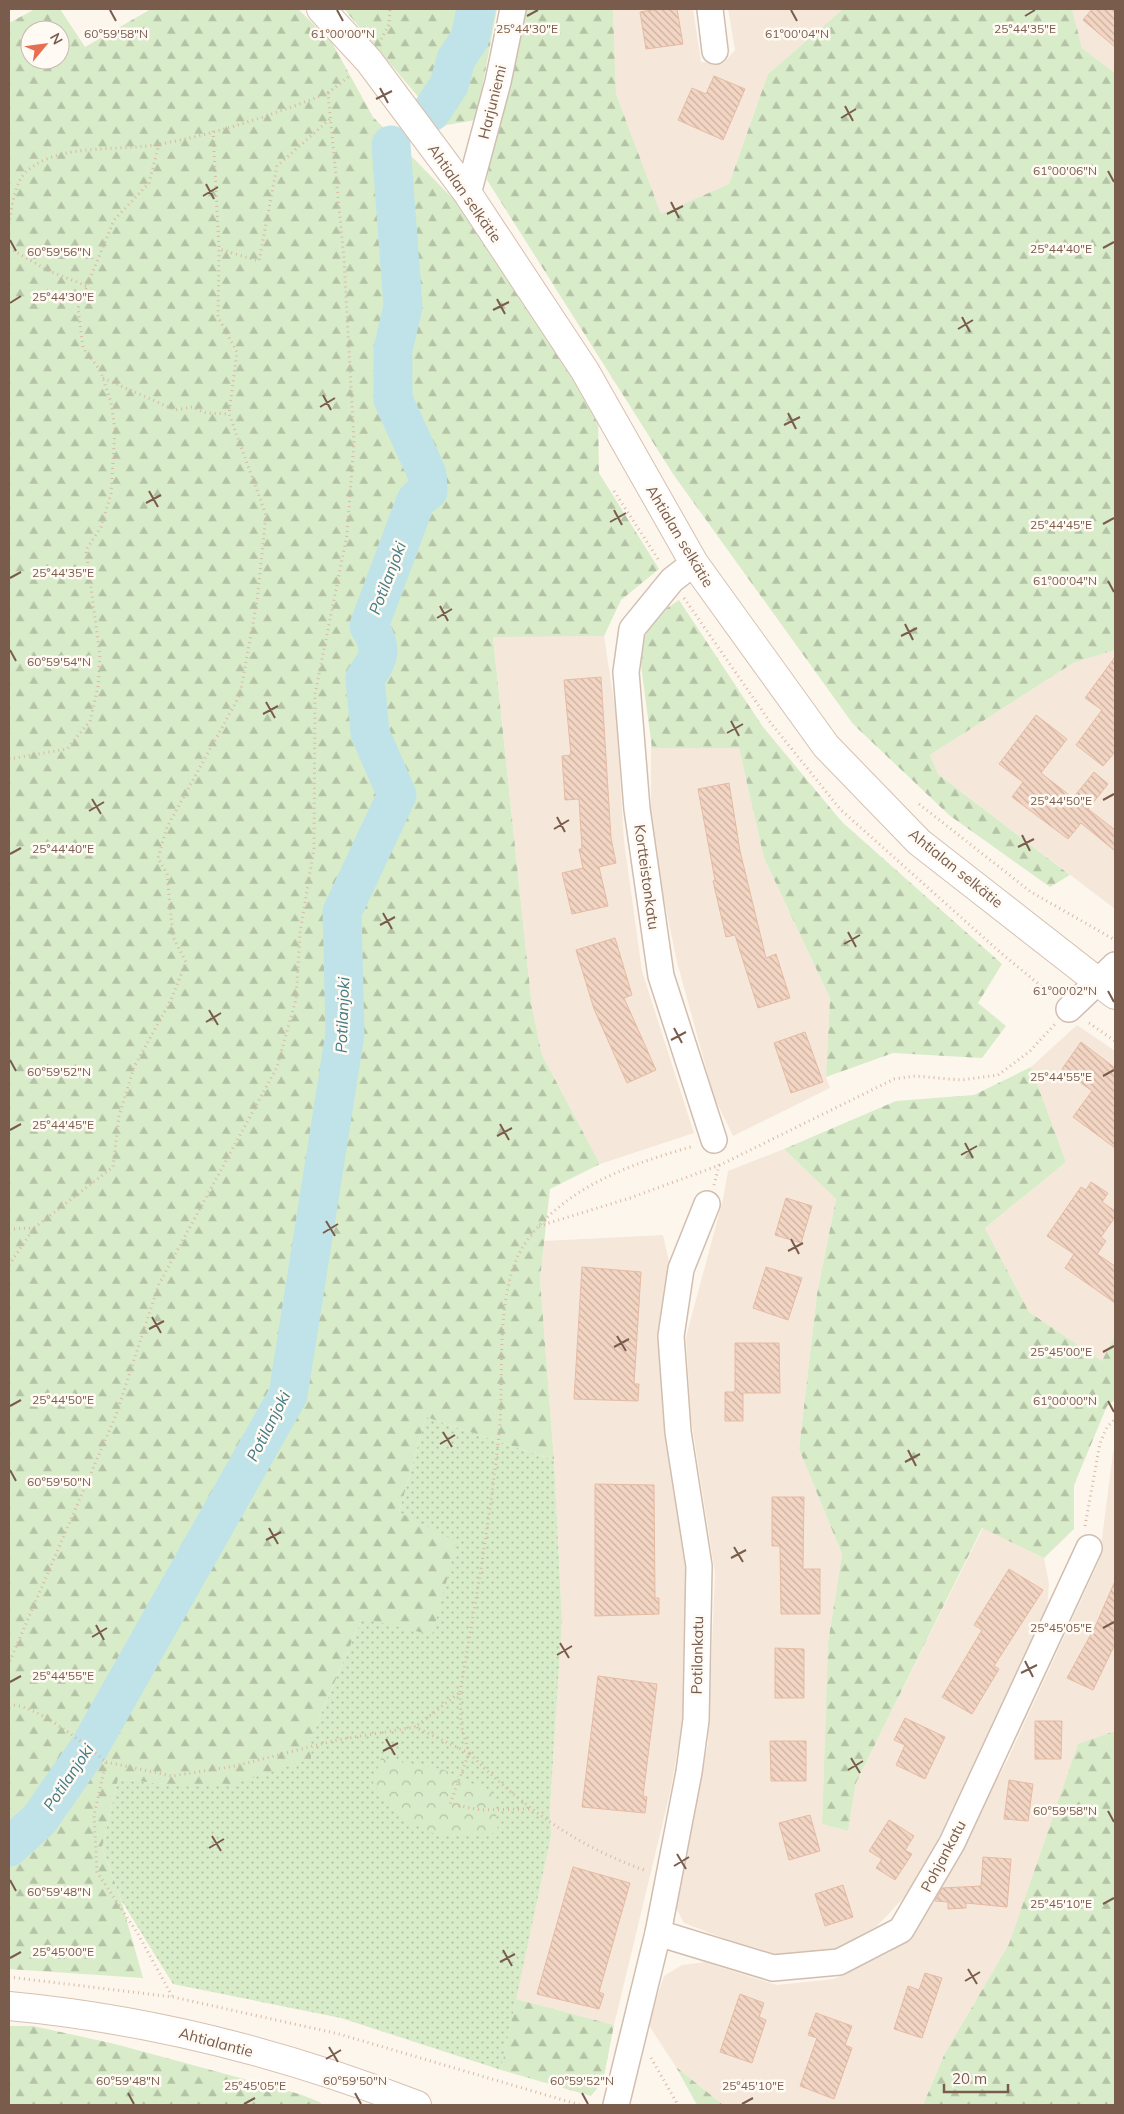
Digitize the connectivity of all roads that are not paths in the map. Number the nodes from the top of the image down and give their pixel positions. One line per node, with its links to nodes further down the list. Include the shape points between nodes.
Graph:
1 (321, 9): 5 (street, Ahtialan selkätie, via 369,62)
2 (513, 9): 5 (street, Harjuniemi, via 498,82)
3 (710, 9): 4 (street)
4 (715, 51)
5 (468, 194): 6 (street, Ahtialan selkätie, via 585,371)
6 (694, 563): 7 (street, Ahtialan selkätie, via 739,629 833,752 919,842); 9 (street, Kortteistonkatu, via 672,580 632,630 626,672 637,809 661,976)
7 (1110, 980): 8 (street)
8 (1069, 1010)
9 (714, 1140)
10 (707, 1204): 12 (street, Potilankatu, via 681,1269 671,1336 678,1432 699,1566 696,1720)
11 (1089, 1548): 12 (street, Pohjankatu, via 952,1843 901,1930 839,1962 774,1968)
12 (658, 1933): 16 (street, Potilankatu)
13 (9, 2006): 14 (street, Ahtialantie, via 138,2023 218,2040)
14 (378, 2098): 15 (street, Ahtialantie)
15 (417, 2105)
16 (616, 2105)

